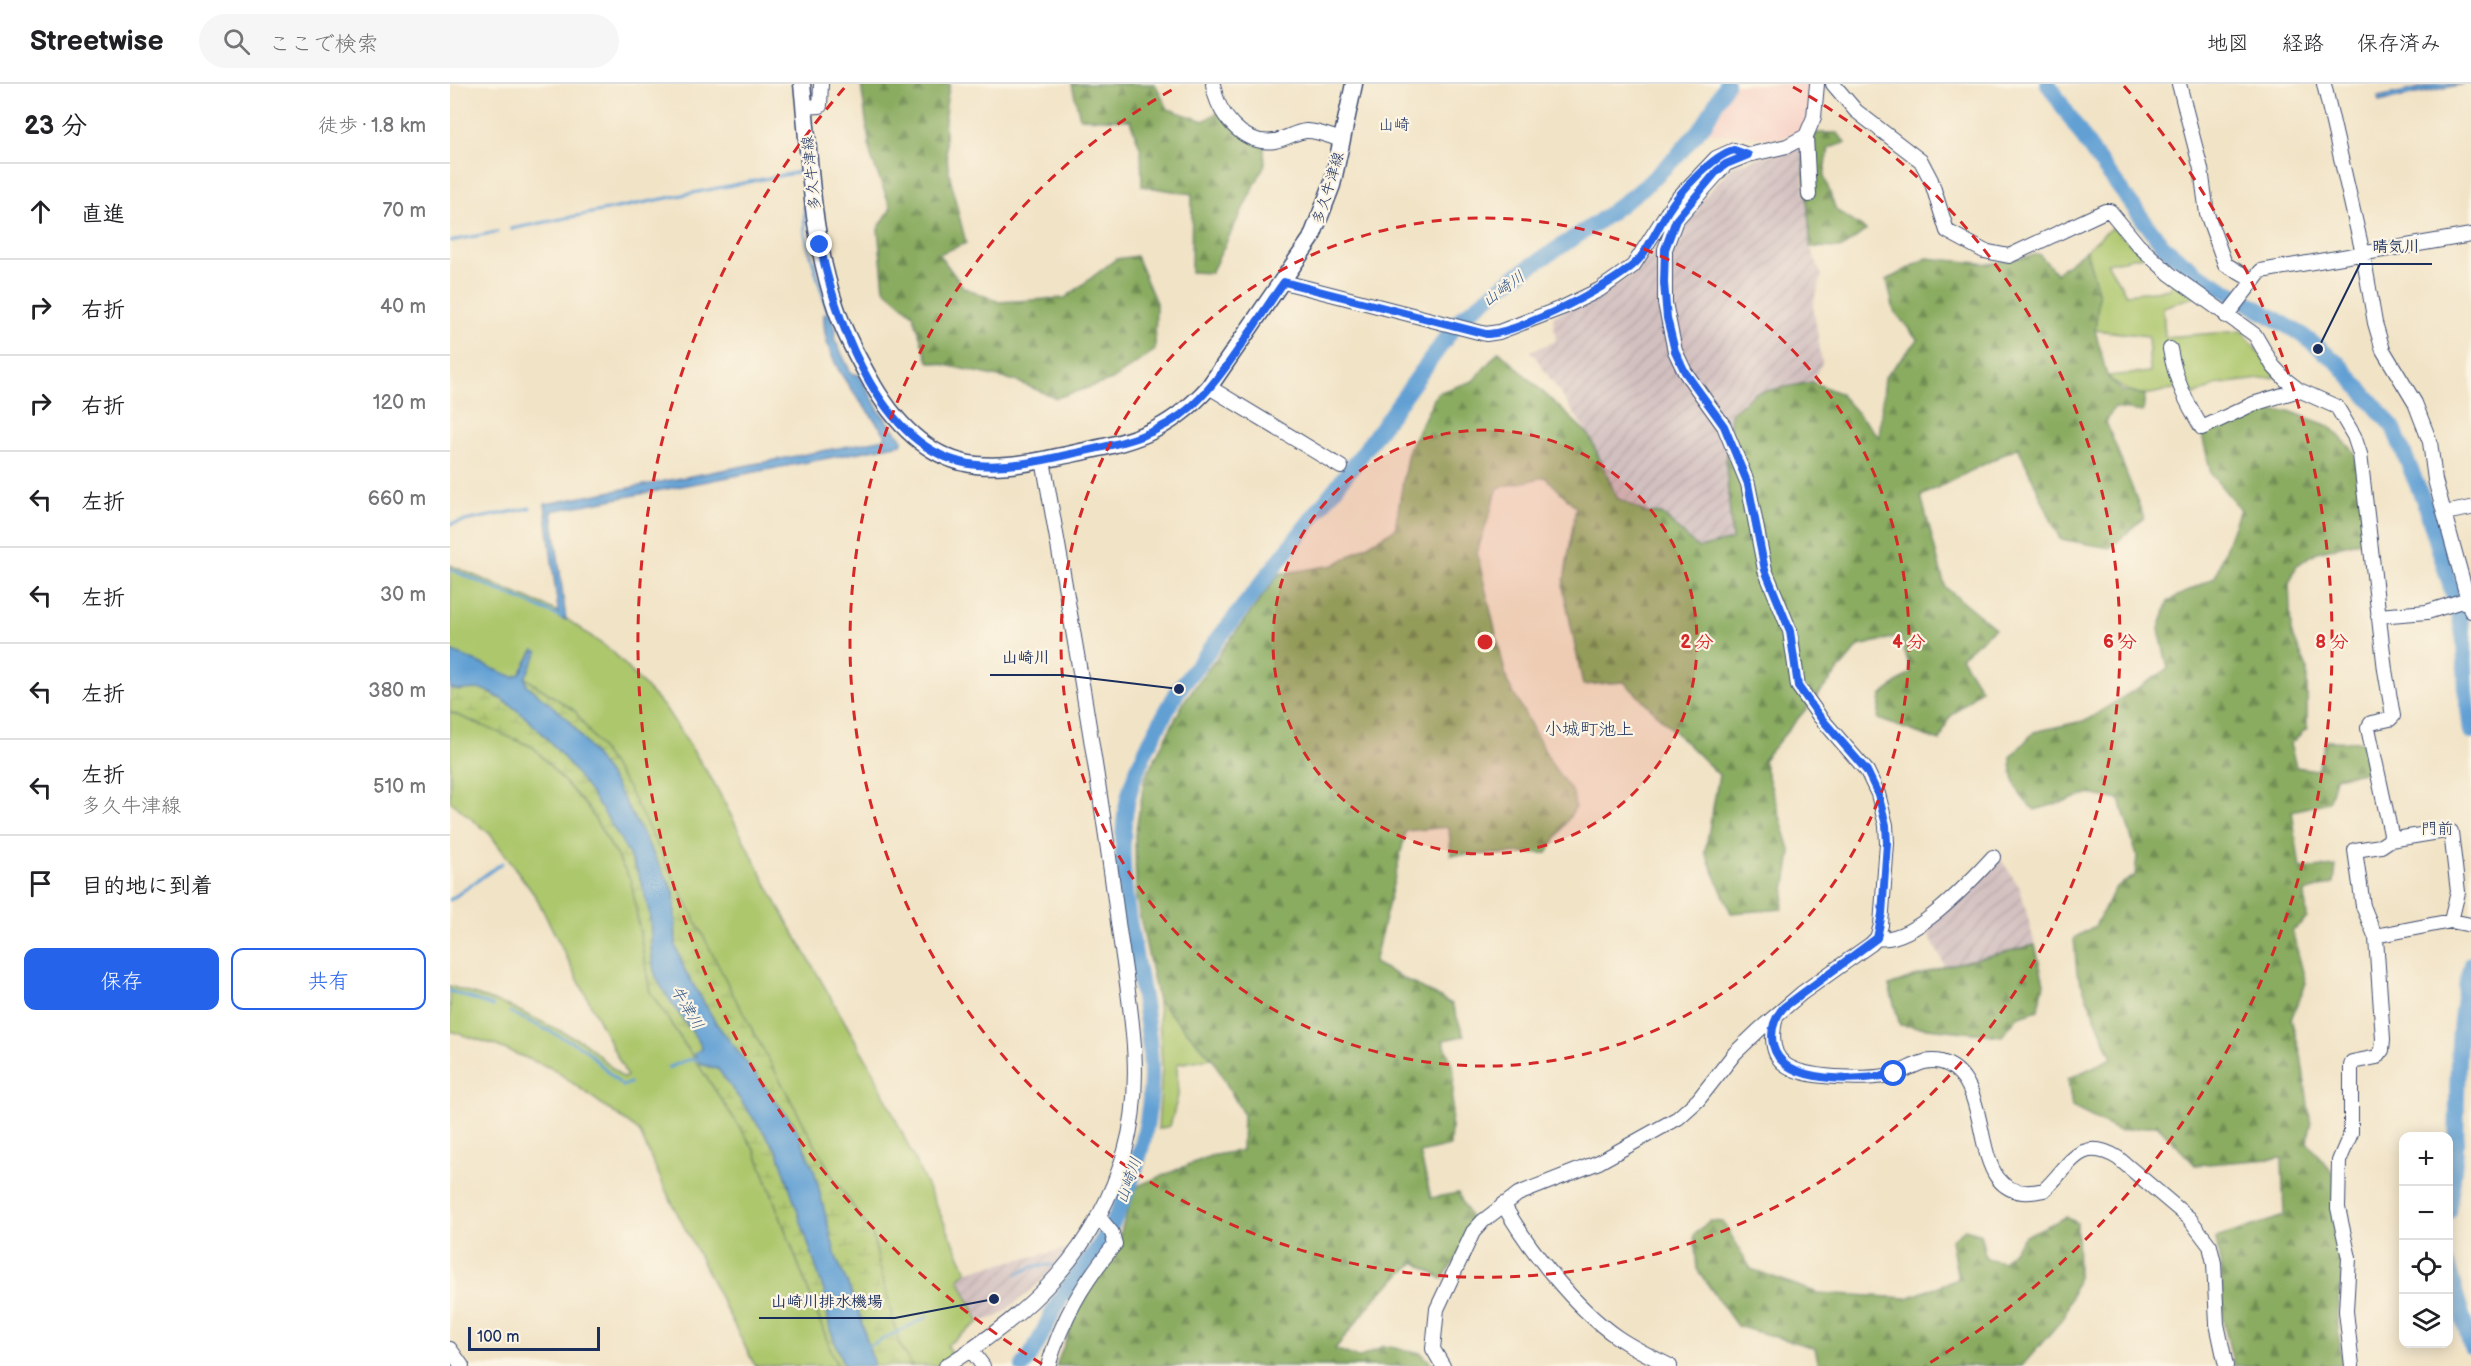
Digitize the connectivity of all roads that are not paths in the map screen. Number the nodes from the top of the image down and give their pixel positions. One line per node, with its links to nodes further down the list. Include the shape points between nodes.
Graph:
1 (802, 84): 9 (main road, 多久牛津線)
2 (820, 84): 9 (street, via 820,106)
3 (1213, 84): 11 (street, via 1222,113 1240,132 1255,140 1273,141 1306,131)
4 (1354, 84): 11 (main road, 多久牛津線)
5 (1817, 84): 10 (street, via 1814,117)
6 (1833, 84): 18 (street, via 1856,111 1921,161 1947,231 1984,251 2008,256 2110,211 2154,260)
7 (2179, 84): 16 (street, via 2201,169 2207,214 2226,264)
8 (2324, 84): 15 (street)
9 (804, 107): 22 (main road, 多久牛津線, via 827,277 853,350 886,407 918,441 949,458 975,465)
10 (1806, 136): 12 (street, via 1787,146); 13 (street)
11 (1342, 140): 17 (main road, 多久牛津線, via 1325,208)
12 (1748, 155): 17 (street, via 1734,150 1716,158 1674,202 1633,266 1599,290 1492,334); 32 (street, via 1717,171 1676,220 1665,249 1667,318 1685,372 1724,426 1748,484 1765,570 1792,639 1798,686 1863,765 1878,794 1887,843)
13 (1809, 195)
14 (2471, 235): 15 (street)
15 (2363, 254): 16 (street, via 2261,271); 25 (street, via 2383,350 2415,403 2430,442)
16 (2252, 280): 18 (street)
17 (1284, 282): 20 (main road, 多久牛津線)
18 (2226, 316): 21 (street, via 2255,335 2273,366)
19 (2170, 349): 21 (street, via 2173,371 2184,399 2202,428 2253,404)
20 (1209, 387): 22 (main road, 多久牛津線, via 1186,411 1150,434); 23 (street)
21 (2299, 390): 27 (street, via 2337,407 2355,436)
22 (1043, 460): 36 (street, via 1088,709 1134,1042 1135,1083 1125,1150)
23 (1341, 467)
24 (2471, 508): 25 (street)
25 (2444, 513): 26 (street)
26 (2470, 605): 27 (street)
27 (2378, 616): 28 (street, via 2393,716 2371,723 2368,728)
28 (2390, 840): 30 (street, via 2451,832 2458,892); 33 (street, via 2380,846 2355,850 2362,906)
29 (1994, 857): 32 (street, via 1916,927 1892,939)
30 (2451, 921): 31 (street); 33 (street)
31 (2471, 924)
32 (1877, 938): 34 (street)
33 (2376, 938): 46 (street, via 2382,1050 2377,1057 2352,1062 2351,1133 2339,1161 2338,1208 2349,1258 2346,1311)
34 (1776, 1017): 35 (street, via 1735,1053 1698,1100 1678,1118 1599,1162 1539,1184); 45 (street, via 1772,1033 1775,1052 1785,1066 1803,1074 1879,1077 1937,1061 1956,1069 1971,1092 1992,1167 2008,1189 2026,1193 2044,1190 2073,1157 2089,1150 2108,1152 2118,1158 2189,1218 2210,1246 2217,1324)
35 (1503, 1204): 43 (street, via 1473,1232 1437,1309 1433,1349); 44 (street, via 1522,1239 1599,1323)
36 (1105, 1224): 38 (street, via 1038,1298); 42 (street, via 1115,1244 1086,1280 1069,1310)
37 (450, 1349): 39 (street)
38 (971, 1350): 40 (street); 41 (street)
39 (462, 1366)
40 (946, 1366)
41 (983, 1366)
42 (1048, 1366)
43 (1443, 1366)
44 (1670, 1366)
45 (2226, 1366)
46 (2352, 1366)

